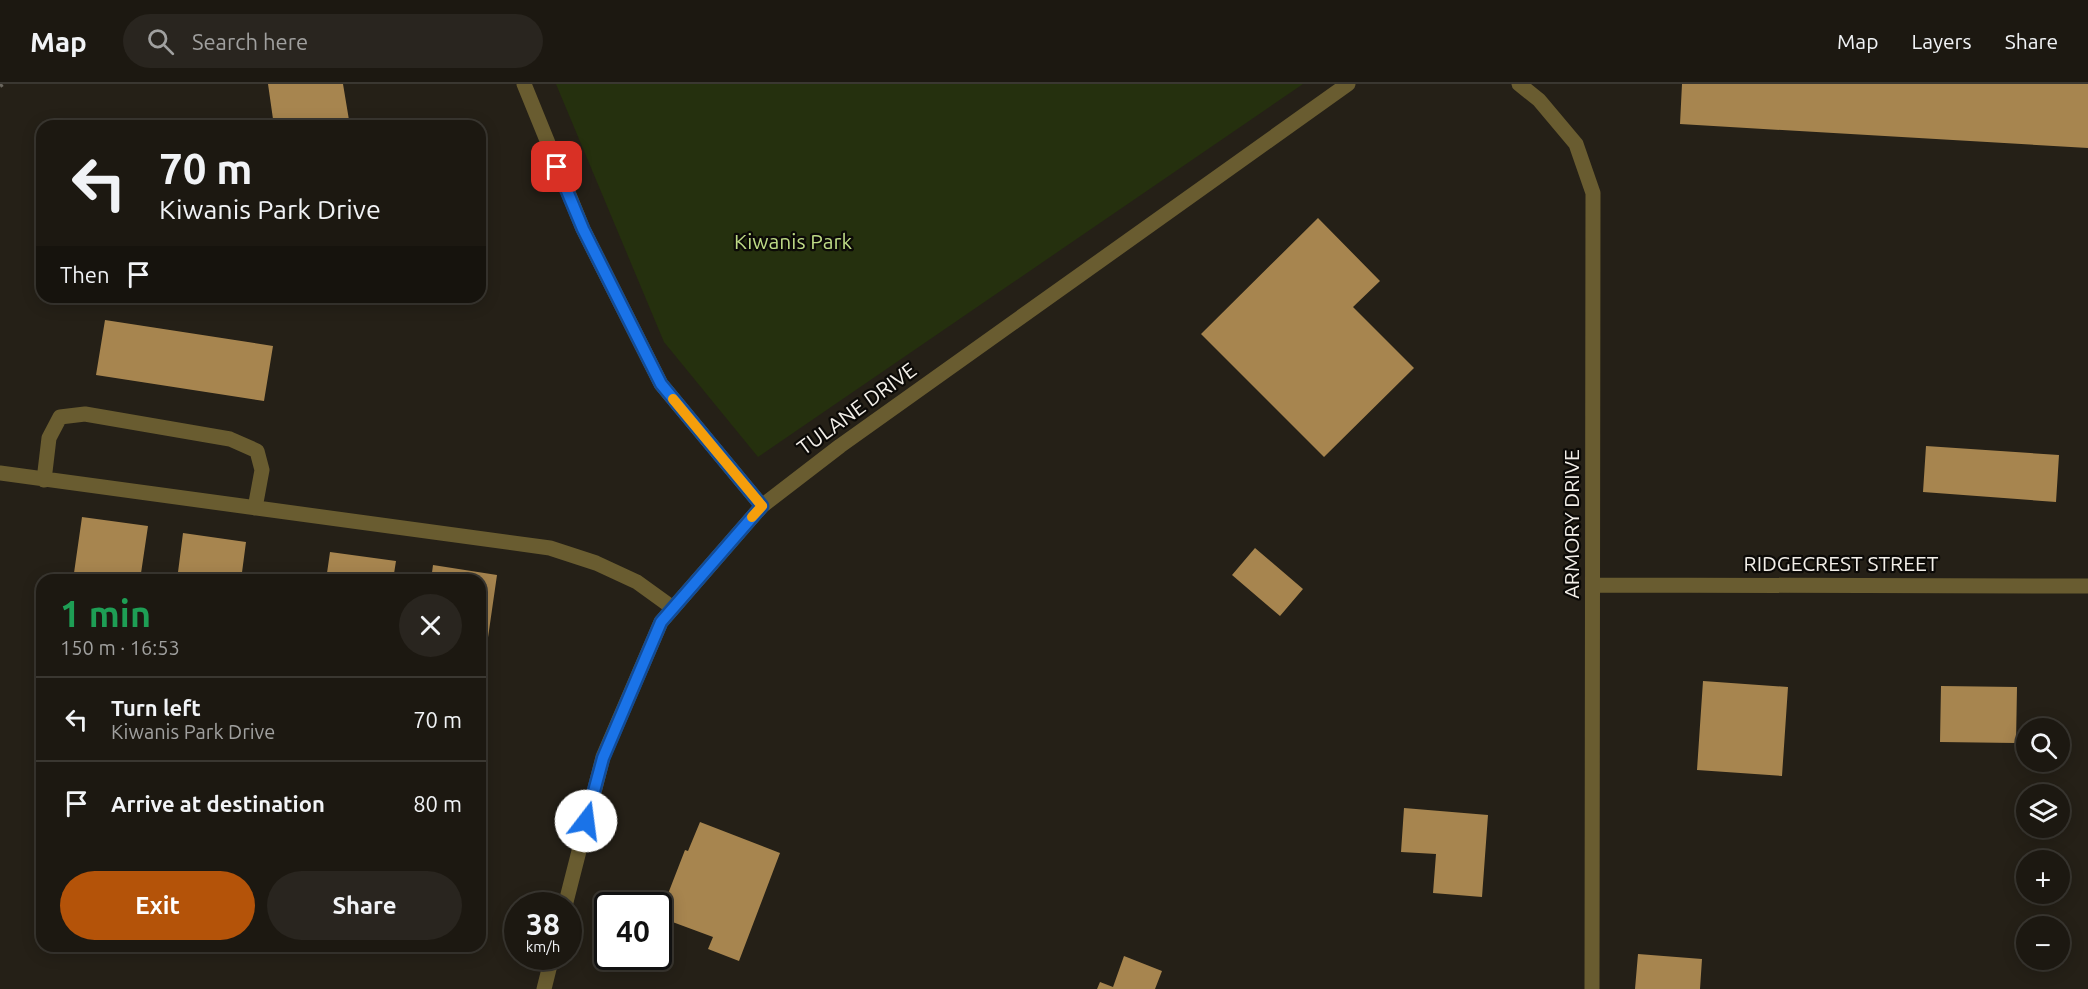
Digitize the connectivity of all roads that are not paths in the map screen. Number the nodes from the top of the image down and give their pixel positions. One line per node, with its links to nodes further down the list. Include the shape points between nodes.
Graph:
1 (524, 84): 6 (street, via 583,229 661,384)
2 (1348, 84): 6 (street, TULANE DRIVE, via 840,446)
3 (1519, 84): 8 (street, ARMORY DRIVE, via 1539,100 1576,144 1593,193)
4 (0, 473): 5 (street)
5 (44, 480): 7 (street); 7 (street, via 49,438 60,417 85,414 230,439 257,451 262,470)
6 (762, 506): 10 (street, TULANE DRIVE)
7 (255, 508): 10 (street, via 550,548 637,582)
8 (1593, 585): 9 (street, RIDGECREST STREET); 14 (street, ARMORY DRIVE)
9 (2088, 586)
10 (674, 608): 11 (street, TULANE DRIVE, via 661,622 603,758)
11 (569, 892)
12 (549, 970): 13 (street)
13 (544, 989)
14 (1592, 989)

